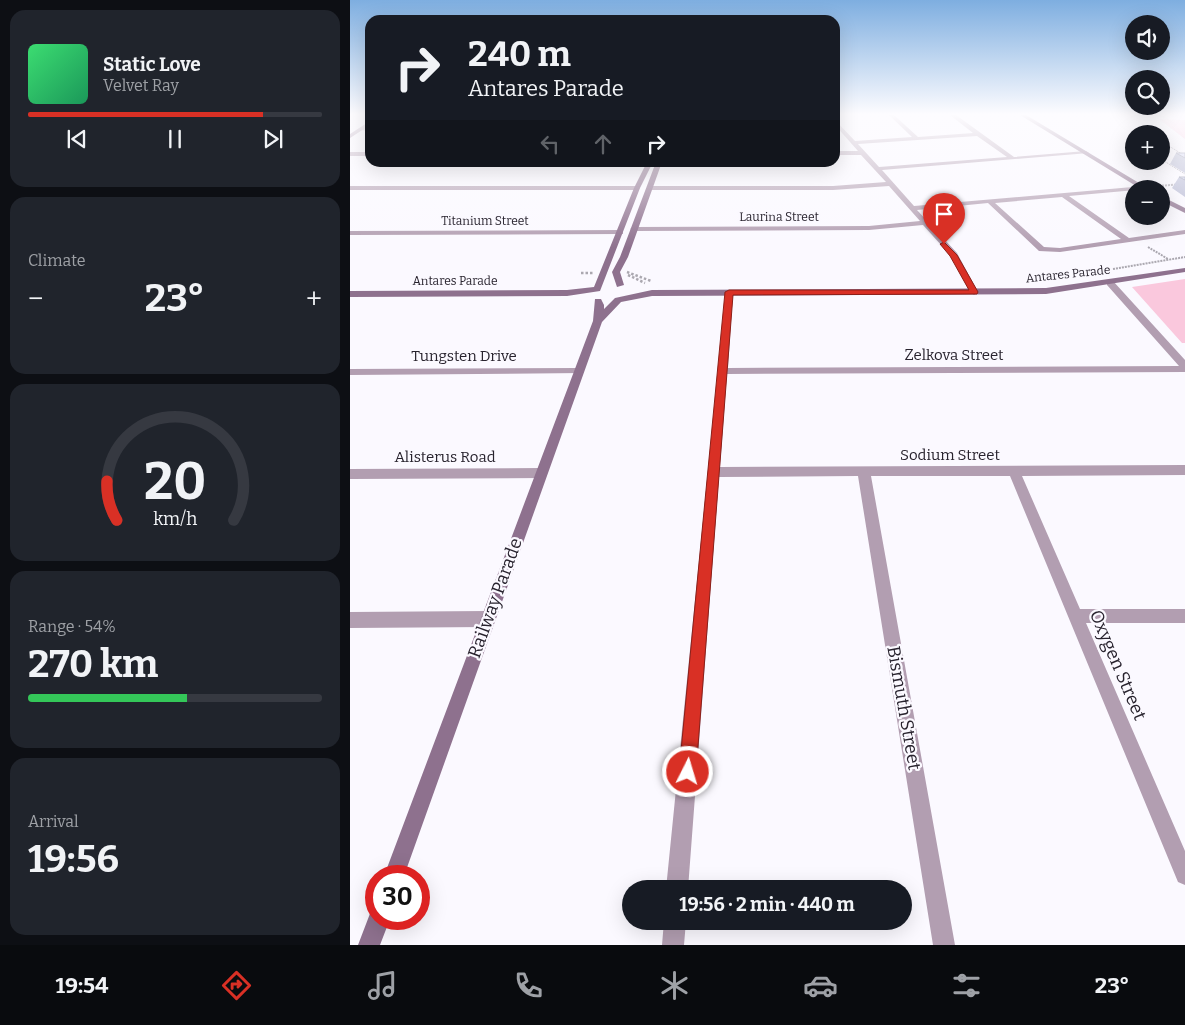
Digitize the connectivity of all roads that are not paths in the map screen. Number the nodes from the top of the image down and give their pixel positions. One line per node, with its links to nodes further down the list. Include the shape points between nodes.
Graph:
1 (868, 159): 6 (street)
2 (1011, 159): 6 (street)
3 (1096, 159): 7 (street)
4 (648, 167): 9 (street)
5 (657, 167): 10 (street)
6 (877, 169): 8 (street)
7 (1132, 180)
8 (890, 184): 10 (street, via 833,188); 16 (street)
9 (637, 188): 11 (street); 20 (street)
10 (650, 188): 19 (street)
11 (351, 189)
12 (1125, 190): 13 (street)
13 (1063, 195): 14 (street); 23 (street)
14 (989, 201): 16 (street); 23 (street, via 1042,249 1060,250)
15 (1170, 203): 17 (street)
16 (911, 208): 18 (street)
17 (1185, 211)
18 (924, 223): 19 (street, Laurina Street, via 869,228); 29 (street, via 954,255)
19 (634, 229): 26 (street, via 616,272)
20 (620, 232): 22 (street, Titanium Street); 27 (street)
21 (1185, 232): 23 (street)
22 (350, 233)
23 (1132, 240)
24 (1185, 270): 25 (street, Antares Parade)
25 (1110, 282): 29 (street, Antares Parade, via 1046,291); 36 (street)
26 (622, 286): 27 (street, Antares Parade, via 609,284); 31 (street, Antares Parade); 33 (street, via 626,292)
27 (597, 288): 30 (street, Antares Parade); 34 (street, Railway Parade, via 592,296)
28 (729, 292): 29 (street, Antares Parade); 31 (street, Antares Parade); 38 (street)
29 (974, 292)
30 (560, 293): 32 (street, Antares Parade); 34 (street, Antares Parade)
31 (652, 293): 33 (street, Antares Parade)
32 (350, 294)
33 (620, 299): 34 (street, Antares Parade, via 608,303); 35 (street, Railway Parade)
34 (597, 301): 35 (street, Railway Parade, via 600,305)
35 (598, 321): 37 (street, Railway Parade)
36 (1185, 367): 38 (street, Zelkova Street)
37 (579, 370): 39 (street, Tungsten Drive); 44 (street, Railway Parade)
38 (723, 371): 42 (street)
39 (350, 372)
40 (1185, 470): 41 (street, Sodium Street)
41 (1014, 471): 43 (street, Sodium Street); 46 (street, Oxygen Street)
42 (715, 472): 43 (street, Sodium Street); 53 (street)
43 (864, 472): 58 (street, Bismuth Street)
44 (541, 473): 45 (street, Alisterus Road); 48 (street, Railway Parade)
45 (350, 474)
46 (1076, 616): 47 (street); 50 (street, Oxygen Street)
47 (1185, 616)
48 (487, 619): 49 (street); 51 (street, Railway Parade)
49 (350, 620)
50 (1181, 856): 52 (street, Oxygen Street)
51 (398, 865)
52 (1185, 875)
53 (679, 880)
54 (375, 930): 56 (street)
55 (674, 930): 57 (street)
56 (369, 945)
57 (672, 945)
58 (944, 945)

